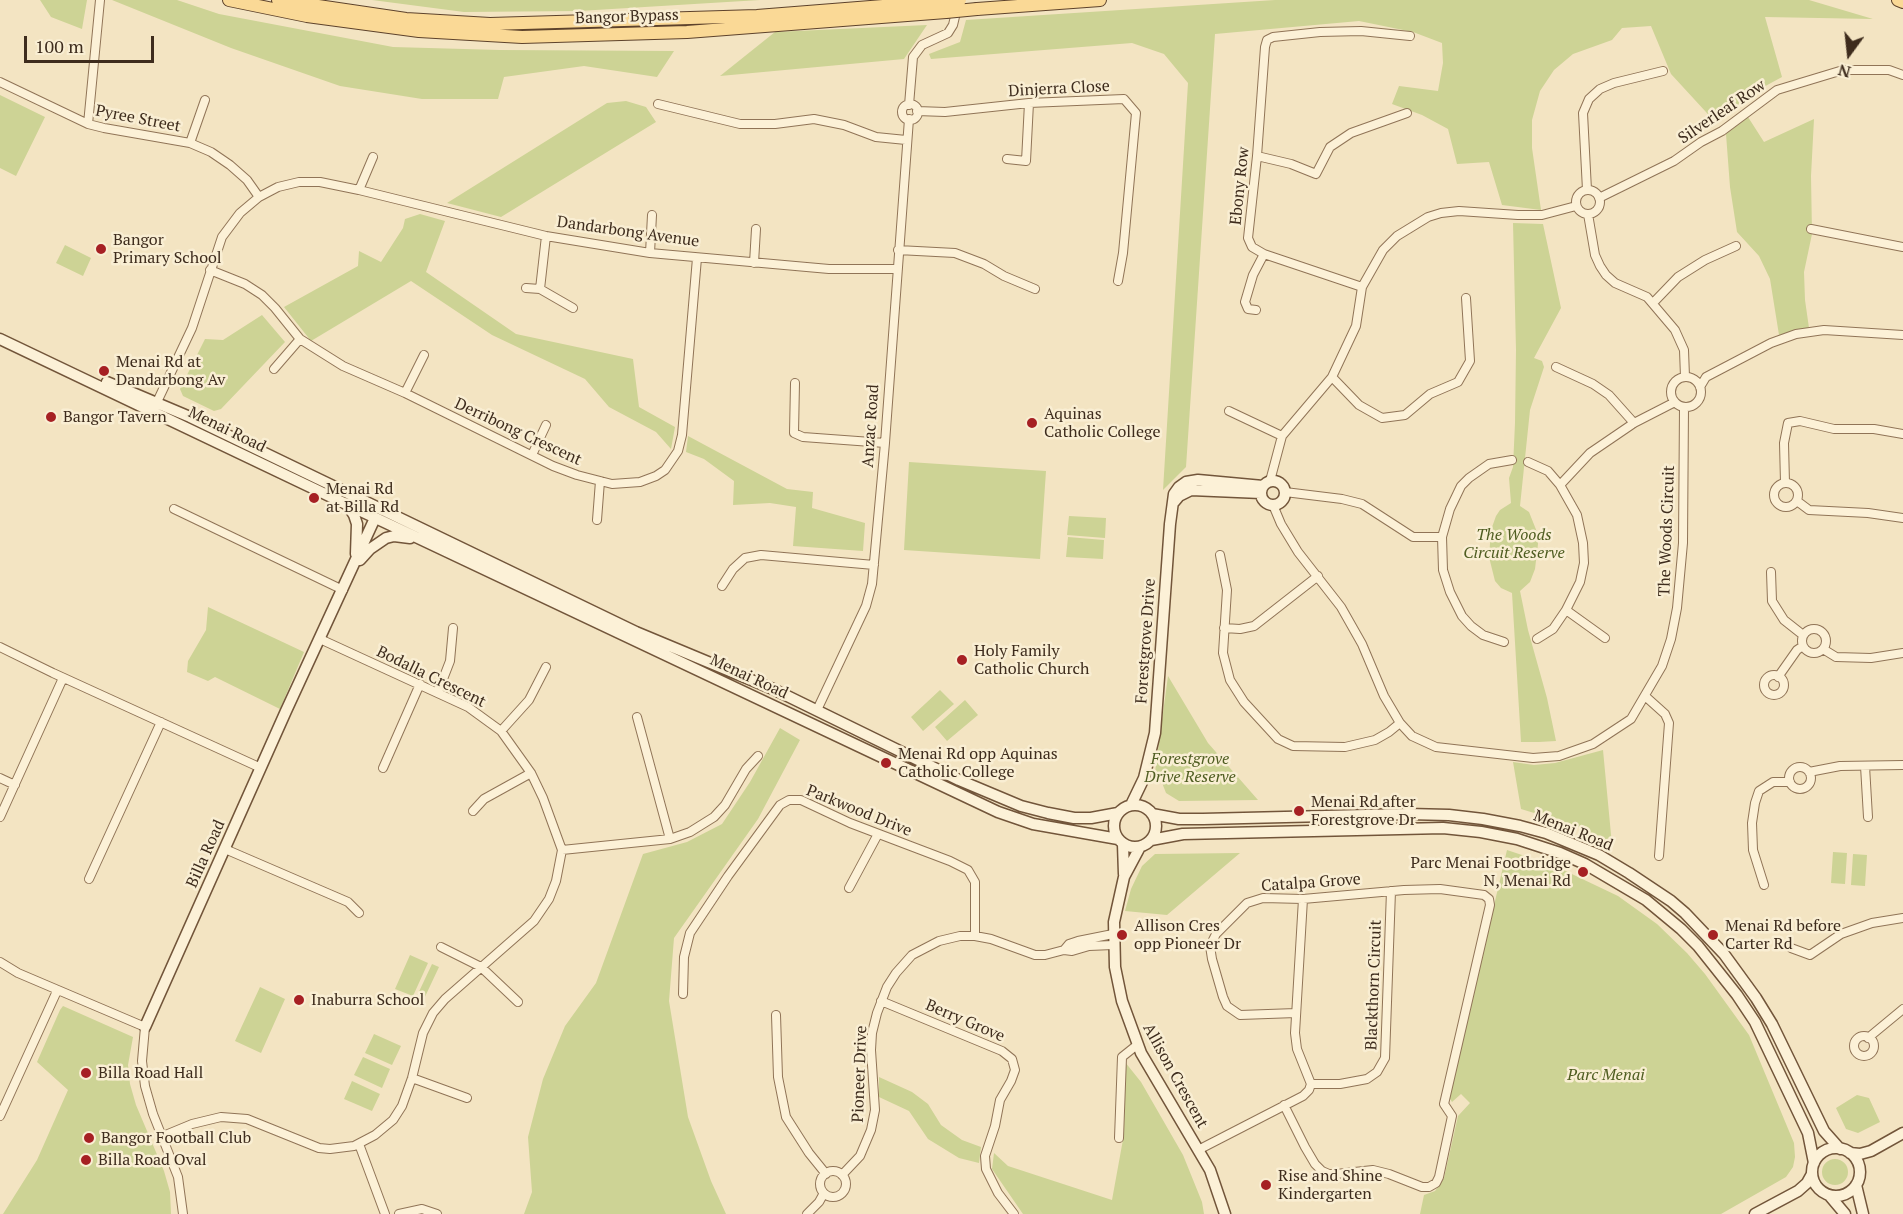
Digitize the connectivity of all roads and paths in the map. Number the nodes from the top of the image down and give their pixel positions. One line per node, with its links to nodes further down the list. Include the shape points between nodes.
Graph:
1 (100, 0): 19 (street)
2 (229, 0): 7 (main road, Bangor Bypass, via 307,16 419,31 522,37 687,32)
3 (278, 0): 7 (main road, Bangor Bypass, via 406,19 489,24 757,16)
4 (1100, 0): 7 (main road, Bangor Bypass, bridge, via 976,9)
5 (1898, 0): 6 (main road)
6 (1903, 2)
7 (953, 3): 15 (street, via 953,25 948,33 922,45 913,57)
8 (1410, 36): 22 (street, Ebony Row, via 1320,32 1268,40)
9 (1663, 71): 26 (street, via 1614,83 1589,99 1583,113)
10 (1903, 75): 28 (street, Silverleaf Row, via 1889,70 1843,70 1778,90 1674,161)
11 (0, 82): 19 (street, Pyree Street)
12 (205, 100): 21 (street)
13 (1029, 103): 16 (street, Dinjerra Close); 24 (street, via 1026,161); 44 (street, Dinjerra Close, via 1124,99 1136,113)
14 (658, 104): 20 (street, via 740,124 814,120 844,125 876,137)
15 (909, 105): 16 (street); 18 (street, via 902,113)
16 (917, 111): 18 (street, via 916,117)
17 (1407, 113): 22 (street, via 1351,133 1330,147 1316,174)
18 (909, 120): 20 (street, Anzac Road)
19 (88, 124): 21 (street, Pyree Street)
20 (906, 140): 37 (street, Anzac Road)
21 (190, 143): 27 (street, Pyree Street, via 230,165)
22 (1257, 156): 39 (street, Ebony Row, via 1248,238 1252,247)
23 (373, 157): 25 (street)
24 (1007, 159)
25 (359, 190): 27 (street, Dandarbong Avenue, via 299,182); 34 (street, Dandarbong Avenue)
26 (1587, 190): 28 (street); 29 (street, via 1576,197)
27 (259, 197): 43 (street, Dandarbong Avenue, via 240,213 222,237)
28 (1599, 198): 30 (street, via 1597,210)
29 (1576, 206): 30 (street); 45 (street, via 1542,215 1460,211 1428,217 1397,236 1383,250)
30 (1588, 214): 50 (street, via 1595,255 1606,275)
31 (652, 215): 38 (street)
32 (756, 229): 41 (street)
33 (1811, 229): 36 (street)
34 (546, 236): 38 (street, Dandarbong Avenue); 48 (street)
35 (1736, 246): 50 (street, via 1678,277)
36 (1903, 247)
37 (898, 250): 42 (street, Anzac Road); 47 (street, via 955,253)
38 (650, 253): 40 (street, Dandarbong Avenue)
39 (1264, 254): 45 (street); 52 (street, via 1245,302 1248,309)
40 (697, 258): 41 (street, Dandarbong Avenue); 77 (street, Derribong Crescent, via 678,451 656,476 640,482)
41 (754, 263): 42 (street, Dandarbong Avenue)
42 (897, 269): 73 (street, Anzac Road)
43 (210, 270): 56 (street, Derribong Crescent, via 262,295); 66 (street, Dandarbong Avenue, via 192,328)
44 (1118, 280)
45 (1362, 287): 60 (street, via 1356,326)
46 (526, 288): 48 (street)
47 (1035, 289)
48 (540, 290): 51 (street)
49 (1466, 298): 60 (street, via 1470,361 1458,382 1430,394 1405,415 1382,418 1359,405)
50 (1653, 303): 61 (street, via 1680,339)
51 (573, 308)
52 (1256, 310)
53 (0, 334): 66 (main road, Menai Road)
54 (1903, 335): 63 (street, via 1824,330 1796,334 1771,342 1706,377)
55 (0, 339): 66 (main road, Menai Road)
56 (300, 339): 59 (street); 64 (street, Derribong Crescent, via 343,366)
57 (424, 355): 64 (street)
58 (1556, 367): 69 (street, via 1609,395)
59 (274, 369)
60 (1332, 377): 72 (street)
61 (1685, 377): 63 (street); 65 (street, via 1674,384 1671,393)
62 (795, 384): 73 (street, via 794,433)
63 (1700, 387): 67 (street, via 1699,400)
64 (405, 393): 74 (street, Derribong Crescent)
65 (1675, 402): 67 (street); 69 (street)
66 (155, 407): 81 (main road, Menai Road); 84 (main road, Menai Road)
67 (1684, 407): 117 (street, The Woods Circuit, via 1683,543 1677,608 1662,666)
68 (1229, 411): 72 (street)
69 (1634, 423): 79 (street, via 1590,453)
70 (546, 424): 74 (street)
71 (1903, 434): 78 (street, via 1834,429 1800,421 1788,423)
72 (1282, 436): 80 (street)
73 (885, 443): 94 (street, Anzac Road)
74 (532, 455): 77 (street, Derribong Crescent)
75 (1512, 460): 91 (street, via 1489,464 1461,486)
76 (1528, 462): 79 (street, via 1548,471)
77 (600, 482): 89 (street)
78 (1785, 483): 83 (street, via 1795,486); 83 (street, via 1775,490 1776,502 1787,507)
79 (1560, 485): 100 (street, via 1577,515 1584,543 1580,582)
80 (1264, 487): 82 (main road, via 1279,482); 85 (main road, via 1263,501); 132 (main road, Forestgrove Drive, via 1191,490 1172,504 1155,733)
81 (341, 490): 87 (main road, Menai Road, via 367,507); 90 (main road, Menai Road)
82 (1285, 492): 85 (main road, via 1282,501); 91 (street, via 1362,504 1413,537)
83 (1797, 501): 88 (street, via 1809,510)
84 (346, 504): 87 (main road, Menai Road); 97 (main road, via 357,524)
85 (1274, 505): 96 (street, The Woods Circuit, via 1298,552)
86 (174, 509): 99 (street)
87 (375, 518): 90 (main road, Menai Road, via 388,516); 92 (main road, Menai Road); 97 (main road, Billa Road)
88 (1903, 518)
89 (597, 520)
90 (410, 524): 118 (main road, Menai Road, via 636,632)
91 (1442, 537): 107 (street, via 1443,570 1462,616 1483,635)
92 (439, 548): 97 (main road, via 402,536 386,538 370,549); 121 (main road, Menai Road)
93 (1220, 555): 102 (street, via 1227,590)
94 (874, 565): 98 (street, via 761,555 745,558 732,569); 118 (street, Anzac Road, via 866,606)
95 (1771, 572): 103 (street, via 1772,601 1784,620)
96 (1318, 576): 102 (street, via 1254,626); 122 (street, The Woods Circuit, via 1341,606)
97 (349, 577): 99 (main road, Billa Road)
98 (722, 586)
99 (343, 590): 105 (main road, Billa Road)
100 (1566, 610): 104 (street); 106 (street, via 1553,629)
101 (453, 628): 116 (street, via 450,661)
102 (1224, 628): 122 (street, via 1223,653 1230,680 1244,702 1288,745 1345,747 1367,743)
103 (1803, 634): 108 (street); 110 (street, via 1814,628 1821,631 1826,638)
104 (1605, 638)
105 (320, 639): 115 (street, Bodalla Crescent); 127 (main road, Billa Road)
106 (1537, 639)
107 (1504, 642)
108 (1803, 646): 110 (street, via 1812,653); 113 (street)
109 (0, 647): 114 (street)
110 (1823, 649): 111 (street, via 1836,657 1871,658)
111 (1903, 653)
112 (546, 667): 123 (street, via 529,700)
113 (1778, 677)
114 (63, 678): 120 (street); 134 (street)
115 (420, 684): 116 (street, Bodalla Crescent); 128 (street)
116 (438, 692): 123 (street, Bodalla Crescent, via 468,707)
117 (1645, 696): 122 (street, The Woods Circuit, via 1631,719 1593,744 1545,758 1436,747 1412,736); 148 (street, via 1669,723)
118 (817, 710): 121 (main road, Anzac Road); 138 (main road, Menai Road, via 1021,806 1074,818)
119 (637, 717): 142 (street)
120 (161, 722): 127 (street); 150 (street)
121 (811, 723): 144 (main road, Menai Road, via 998,812 1034,825)
122 (1400, 723)
123 (501, 731): 129 (street, Bodalla Crescent)
124 (758, 756): 142 (street, via 714,817)
125 (1903, 765): 126 (street)
126 (1865, 766): 130 (street); 140 (street)
127 (261, 768): 146 (main road, Billa Road)
128 (383, 768)
129 (531, 772): 136 (street, via 484,799); 147 (street, Bodalla Crescent)
130 (1809, 772): 133 (street, via 1797,768 1791,772); 133 (street, via 1811,779 1805,788 1794,788)
131 (0, 778): 134 (street)
132 (1144, 778): 135 (main road); 137 (main road)
133 (1790, 782): 151 (street, via 1773,782 1759,791 1755,803 1753,850)
134 (15, 785): 139 (street)
135 (1131, 805): 137 (main road); 138 (main road)
136 (473, 811)
137 (1150, 811): 143 (main road, via 1156,823); 183 (main road, Menai Road, via 1168,817 1203,819 1449,815 1520,826 1599,855 1671,901 1724,954 1772,1024 1824,1131)
138 (1118, 813): 144 (main road, via 1113,826)
139 (0, 817)
140 (1868, 817)
141 (878, 834): 152 (street); 157 (street, Parkwood Drive, via 968,870 975,882); 164 (street, Parkwood Drive, via 801,800 780,805 690,933 684,957)
142 (670, 839): 147 (street)
143 (1151, 840): 145 (main road); 185 (main road, Menai Road, via 1183,834 1443,828 1517,839 1585,864 1646,900 1681,929 1737,995 1755,1022 1808,1133)
144 (1120, 841): 145 (main road); 149 (main road)
145 (1140, 847): 149 (main road)
146 (225, 849): 155 (street, via 348,902); 170 (main road, Billa Road)
147 (562, 850): 162 (street, via 556,881 543,910)
148 (1659, 856)
149 (1124, 877): 158 (main road, Allison Crescent)
150 (89, 879)
151 (1764, 885)
152 (849, 888)
153 (1391, 891): 154 (street, Catalpa Grove); 174 (street, Blackthorn Circuit, via 1385,1058 1377,1072 1366,1079); 176 (street, Catalpa Grove, via 1440,889 1489,899 1444,1104 1452,1116 1436,1183 1422,1187 1373,1170 1336,1174 1322,1171)
154 (1303, 898): 168 (street); 168 (street, Catalpa Grove, via 1263,898 1247,903 1216,934 1210,946 1223,997 1233,1011 1240,1015)
155 (359, 913)
156 (1903, 918): 160 (street, via 1841,934 1810,955)
157 (975, 936): 158 (street, Pioneer Drive, via 1035,955 1072,951); 165 (street, Pioneer Drive, via 939,941 912,955 896,973)
158 (1113, 940): 172 (main road, Allison Crescent, via 1122,1001)
159 (441, 947): 162 (street)
160 (1791, 948)
161 (0, 962): 163 (street)
162 (481, 967): 166 (street); 173 (street, via 434,1013 423,1033)
163 (57, 991): 170 (street); 177 (street)
164 (683, 993)
165 (881, 1001): 188 (street, Pioneer Drive, via 872,1033 871,1130 860,1155); 198 (street, Berry Grove, via 1002,1051 1012,1059 1015,1070 1000,1100 985,1156 986,1169)
166 (518, 1002)
167 (1903, 1009): 171 (street)
168 (1296, 1013): 174 (street, via 1297,1049)
169 (776, 1015): 187 (street, via 778,1077 786,1117)
170 (145, 1027): 179 (street, Billa Road, via 145,1086)
171 (1868, 1038)
172 (1137, 1045): 180 (street, via 1122,1057); 182 (main road, Allison Crescent)
173 (412, 1078): 175 (street); 181 (street, via 393,1120)
174 (1311, 1084): 176 (street, via 1303,1096)
175 (467, 1098)
176 (1284, 1105): 182 (street)
177 (0, 1116)
178 (1903, 1133): 184 (main road)
179 (163, 1136): 181 (street, via 192,1124 233,1117 319,1148); 193 (street, Billa Road, via 178,1177)
180 (1119, 1138)
181 (359, 1144): 194 (street)
182 (1200, 1149): 199 (main road, Allison Crescent)
183 (1845, 1151): 184 (main road); 185 (main road, via 1824,1151); 186 (main road, via 1855,1158)
184 (1871, 1151): 186 (main road)
185 (1813, 1168): 190 (main road, via 1807,1183); 191 (main road, via 1817,1186)
186 (1860, 1170): 189 (main road)
187 (826, 1174): 188 (street); 192 (street, via 820,1183)
188 (842, 1175): 192 (street, via 846,1182 842,1193 835,1197)
189 (1856, 1185): 191 (main road, via 1844,1194); 202 (main road)
190 (1798, 1191): 191 (main road); 200 (main road)
191 (1825, 1193): 201 (main road)
192 (824, 1194): 197 (street)
193 (183, 1214)
194 (385, 1214)
195 (399, 1214): 196 (street, via 422,1209)
196 (437, 1214)
197 (807, 1214)
198 (1014, 1214)
199 (1225, 1214)
200 (1755, 1214)
201 (1845, 1214)
202 (1863, 1214)

